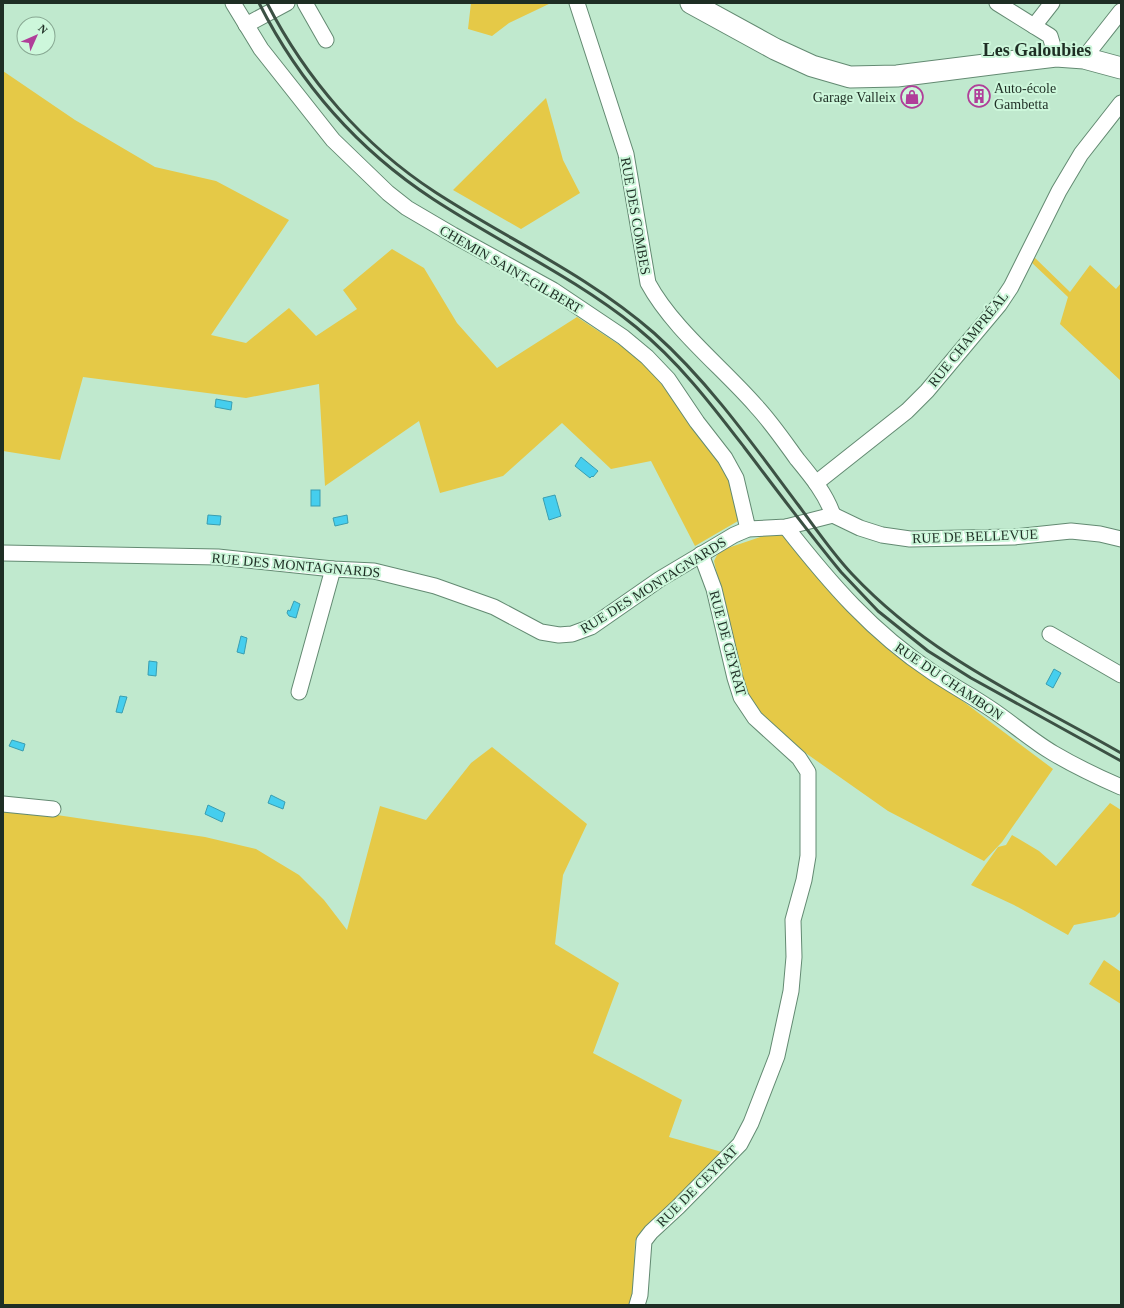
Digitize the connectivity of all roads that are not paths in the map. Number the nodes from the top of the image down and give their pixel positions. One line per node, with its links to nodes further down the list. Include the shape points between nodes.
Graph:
1 (233, 3): 9 (street, CHEMIN SAINT-GILBERT)
2 (287, 3): 9 (street)
3 (305, 3): 11 (street)
4 (577, 3): 16 (street, RUE DES COMBES, via 626,154 648,283 653,293 691,339 757,407)
5 (691, 3): 12 (main road, via 775,49 812,66 850,77 897,76)
6 (997, 3): 10 (street)
7 (1052, 3): 10 (street)
8 (1121, 11): 13 (street)
9 (246, 24): 19 (street, CHEMIN SAINT-GILBERT, via 262,49 332,140 388,193 407,208 553,290 647,356 668,379 725,458 736,478)
10 (1034, 26): 12 (street, via 1050,36)
11 (326, 40)
12 (1056, 56): 13 (main road)
13 (1084, 58): 14 (main road)
14 (1121, 68)
15 (1121, 103): 16 (street, RUE CHAMPRÉAL, via 1081,154 999,305 907,411)
16 (816, 483): 17 (street, RUE DES COMBES)
17 (833, 515): 18 (street, RUE DES MONTAGNARDS); 20 (street, RUE DE BELLEVUE, via 882,535 910,539 1014,537 1071,531)
18 (786, 527): 19 (street, RUE DES MONTAGNARDS); 27 (street, RUE DU CHAMBON, via 826,578 865,619 890,640 932,672 992,709 1052,752)
19 (748, 529): 22 (street, RUE DES MONTAGNARDS)
20 (1121, 539)
21 (3, 553): 23 (street, RUE DES MONTAGNARDS, via 218,557)
22 (702, 554): 23 (street, RUE DES MONTAGNARDS, via 660,579 591,627 572,634 559,635 541,632 494,607 435,586 374,571); 30 (street, RUE DE CEYRAT, via 714,589 741,697 755,718 791,751 808,772 808,856 793,920 792,991 777,1056 751,1123 740,1144 644,1241)
23 (333, 569): 26 (street)
24 (1050, 634): 25 (street)
25 (1121, 675)
26 (299, 692)
27 (1121, 787)
28 (3, 804): 29 (street)
29 (53, 809)
30 (637, 1305)

